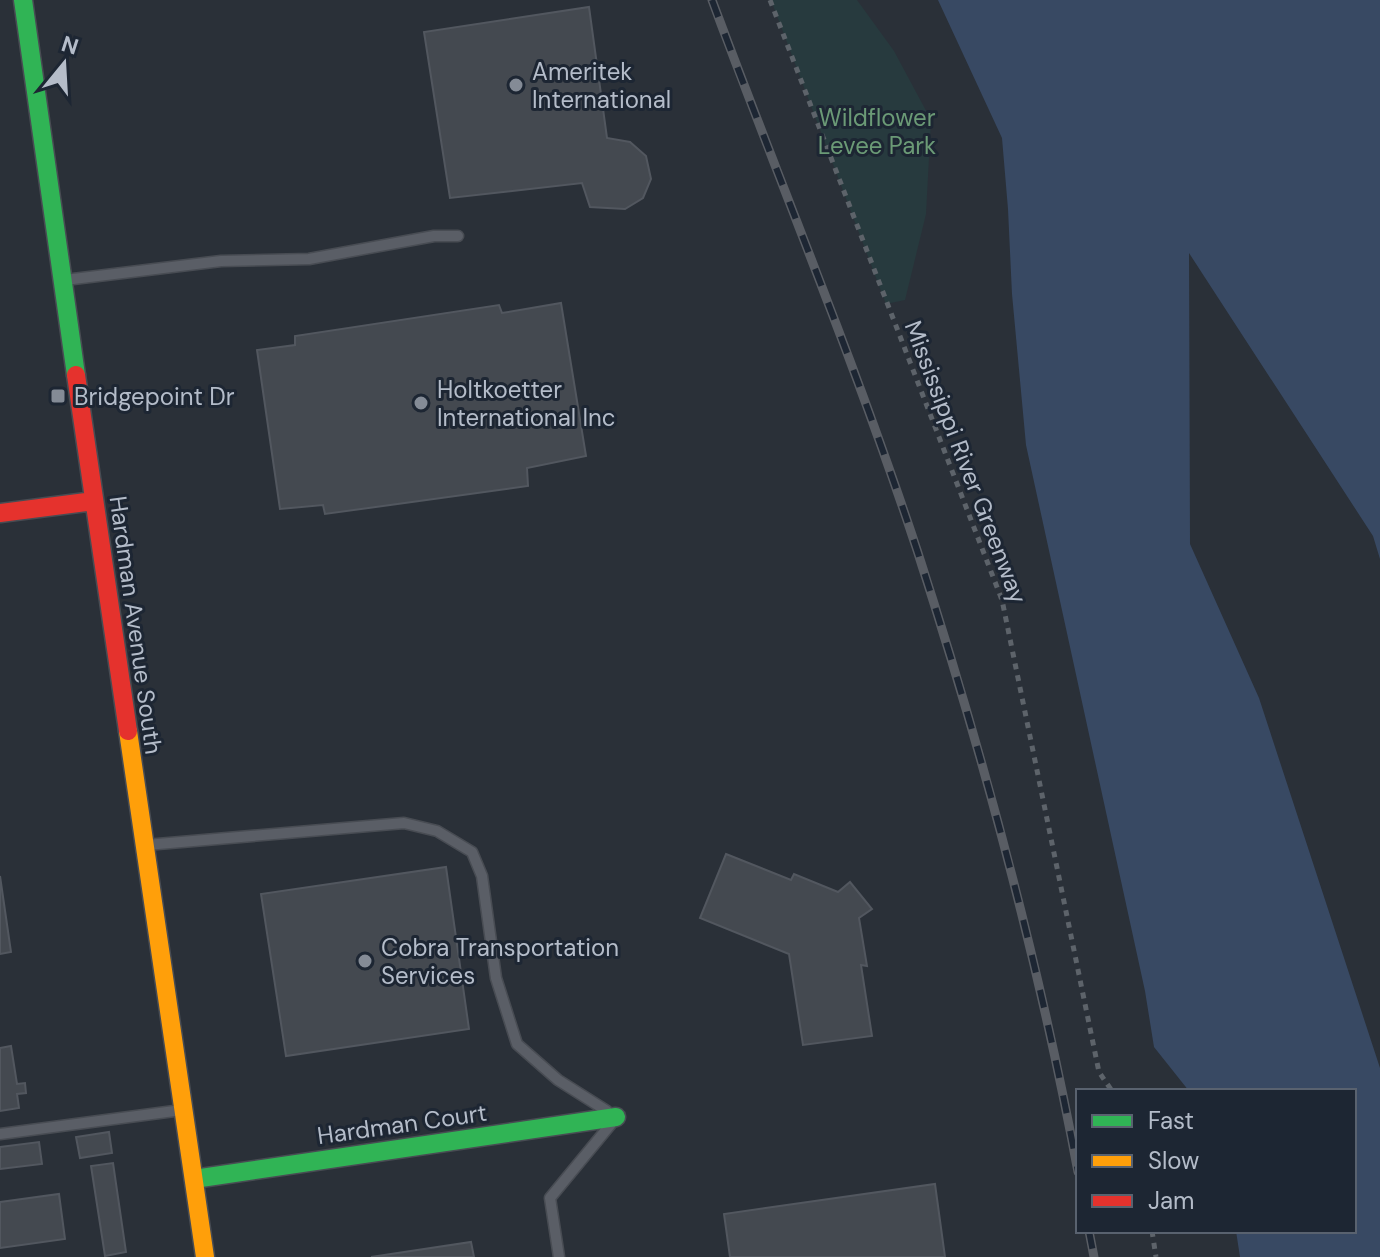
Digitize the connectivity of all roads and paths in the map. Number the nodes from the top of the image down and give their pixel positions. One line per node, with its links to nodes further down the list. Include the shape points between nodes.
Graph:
1 (23, 0): 4 (street, Hardman Avenue South)
2 (770, 0): 8 (path, Mississippi River Greenway, via 1002,600 1099,1072)
3 (458, 236): 4 (lane, via 309,259 221,261)
4 (63, 281): 5 (street, Hardman Avenue South)
5 (94, 501): 6 (street); 7 (street, Hardman Avenue South)
6 (0, 513)
7 (144, 845): 9 (street, Hardman Avenue South); 10 (lane, via 404,823 437,831 472,852 482,876 496,978 517,1044 558,1080)
8 (1111, 1089)
9 (184, 1110): 11 (lane); 12 (street, Hardman Avenue South)
10 (616, 1117): 12 (street, Hardman Court); 15 (lane, via 550,1198)
11 (0, 1134)
12 (194, 1179): 14 (street, Hardman Avenue South)
13 (1152, 1233): 16 (path)
14 (205, 1257)
15 (559, 1257)
16 (1156, 1257)

